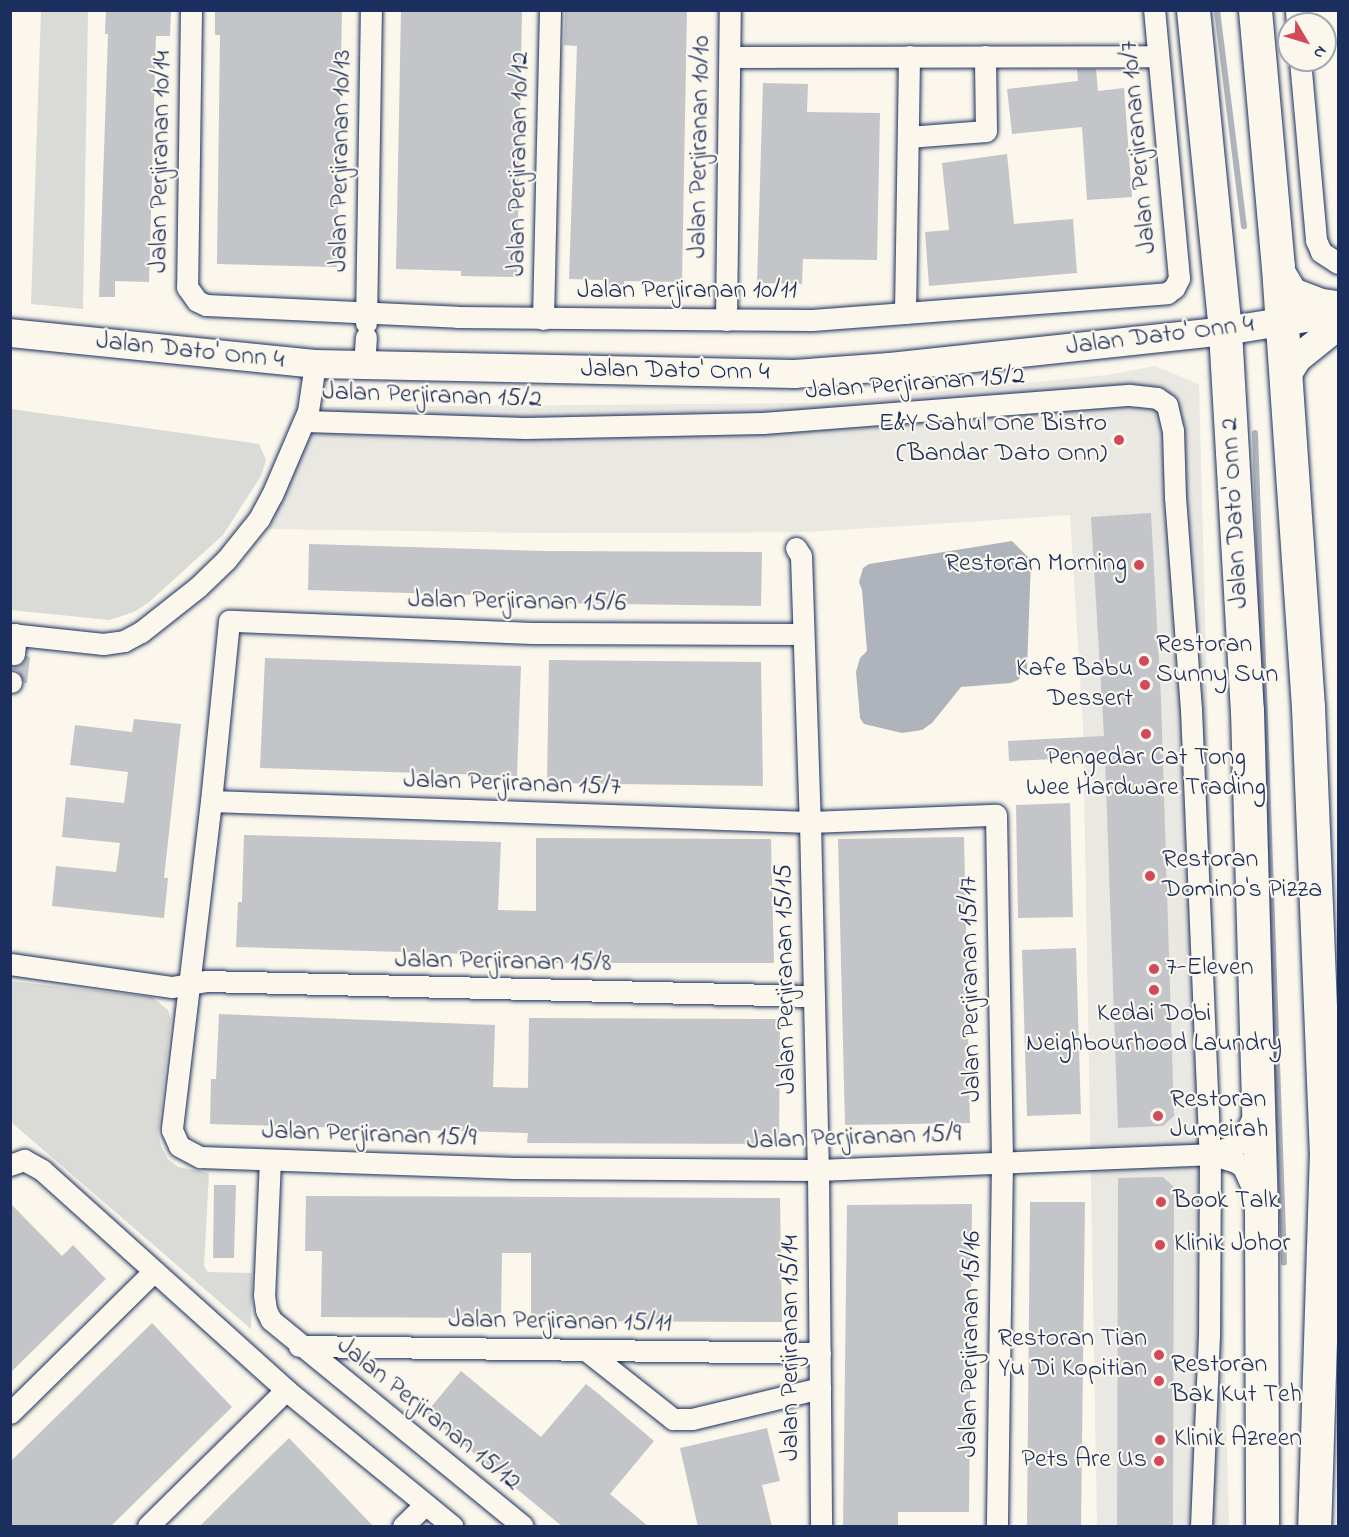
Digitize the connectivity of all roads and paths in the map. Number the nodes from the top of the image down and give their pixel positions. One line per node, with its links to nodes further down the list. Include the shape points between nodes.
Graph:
1 (191, 10): 17 (street, Jalan Perjiranan 10/14, via 187,287 197,301)
2 (371, 10): 24 (street, Jalan Perjiranan 10/13)
3 (550, 10): 21 (street, Jalan Perjiranan 10/12)
4 (730, 10): 10 (street, Jalan Perjiranan 10/10)
5 (1154, 10): 9 (street, Jalan Perjiranan 10/7)
6 (1193, 10): 26 (main road, Jalan Dato' Onn 2)
7 (1255, 10): 15 (main road)
8 (909, 56): 10 (street); 11 (street); 13 (street)
9 (1158, 56): 11 (street); 16 (street, Jalan Perjiranan 10/7)
10 (730, 57): 22 (street, Jalan Perjiranan 10/10)
11 (985, 57): 13 (street, via 986,131)
12 (1301, 72): 14 (street, via 1316,240 1322,252)
13 (908, 137): 19 (street)
14 (1338, 263)
15 (1278, 267): 18 (main road, via 1293,292); 23 (main road)
16 (1173, 285): 19 (street, Jalan Perjiranan 10/11)
17 (207, 305): 24 (street, Jalan Perjiranan 10/11)
18 (1338, 305)
19 (905, 313): 22 (street, Jalan Perjiranan 10/11, via 812,320)
20 (1338, 313): 23 (main road, Jalan Dato' Onn 4)
21 (543, 319): 22 (street, Jalan Perjiranan 10/11); 24 (street, Jalan Perjiranan 10/11)
22 (726, 320)
23 (1280, 323): 26 (main road, Jalan Dato' Onn 4); 30 (main road)
24 (366, 324): 29 (street, Jalan Perjiranan 10/13)
25 (1338, 326): 30 (main road, via 1298,358)
26 (1225, 331): 29 (main road, Jalan Dato' Onn 4, via 794,374); 42 (main road, Jalan Dato' Onn 2, via 1247,710)
27 (10, 333): 28 (main road, Jalan Dato' Onn 4)
28 (315, 364): 29 (main road, Jalan Dato' Onn 4); 31 (street)
29 (364, 365)
30 (1284, 381): 57 (main road, via 1308,708 1326,1151)
31 (305, 420): 35 (street, via 259,519 226,560 164,615 124,641); 43 (street, Jalan Perjiranan 15/2, via 525,428 763,423 1130,395 1157,398 1167,405 1173,430 1191,709)
32 (796, 548): 34 (street, Jalan Perjiranan 15/15, via 801,556)
33 (229, 621): 34 (street, Jalan Perjiranan 15/6, via 532,633); 36 (street, Jalan Perjiranan 15/9)
34 (803, 634): 38 (street, Jalan Perjiranan 15/15)
35 (13, 641)
36 (211, 801): 38 (street, Jalan Perjiranan 15/7); 40 (street, Jalan Perjiranan 15/9)
37 (996, 815): 38 (street, Jalan Perjiranan 15/7); 45 (street, Jalan Perjiranan 15/17)
38 (810, 822): 41 (street, Jalan Perjiranan 15/15)
39 (10, 964): 40 (street, Jalan Perjiranan 15/8, via 172,987)
40 (190, 982): 41 (street, Jalan Perjiranan 15/8); 44 (street, Jalan Perjiranan 15/9, via 173,1135 179,1146 200,1157)
41 (814, 996): 47 (street, Jalan Perjiranan 15/15)
42 (1258, 1102): 43 (street, via 1237,1144); 48 (main road, Jalan Dato' Onn 2)
43 (1210, 1154): 45 (street, Jalan Perjiranan 15/9); 48 (street, via 1243,1167); 65 (street, via 1209,1335)
44 (270, 1160): 47 (street, Jalan Perjiranan 15/9, via 515,1168); 50 (street, Jalan Perjiranan 15/12, via 266,1310 271,1320)
45 (1002, 1162): 47 (street, Jalan Perjiranan 15/9); 64 (street, Jalan Perjiranan 15/16)
46 (10, 1165): 49 (street, via 24,1160 42,1170)
47 (818, 1170): 52 (street, Jalan Perjiranan 15/14)
48 (1262, 1210): 58 (main road, Jalan Dato' Onn 2)
49 (154, 1271): 54 (street); 55 (street)
50 (299, 1346): 51 (street, Jalan Perjiranan 15/11); 62 (street, Jalan Perjiranan 15/12)
51 (587, 1351): 52 (street, Jalan Perjiranan 15/11); 53 (street, via 673,1419 692,1419)
52 (820, 1353): 53 (street, Jalan Perjiranan 15/14)
53 (820, 1388): 63 (street, Jalan Perjiranan 15/14)
54 (286, 1390): 56 (street); 59 (street)
55 (10, 1413)
56 (425, 1505): 60 (street); 61 (street)
57 (1314, 1522): 58 (main road)
58 (1262, 1524)
59 (148, 1527)
60 (403, 1527)
61 (452, 1527)
62 (523, 1527)
63 (821, 1527)
64 (997, 1527)
65 (1201, 1527)

